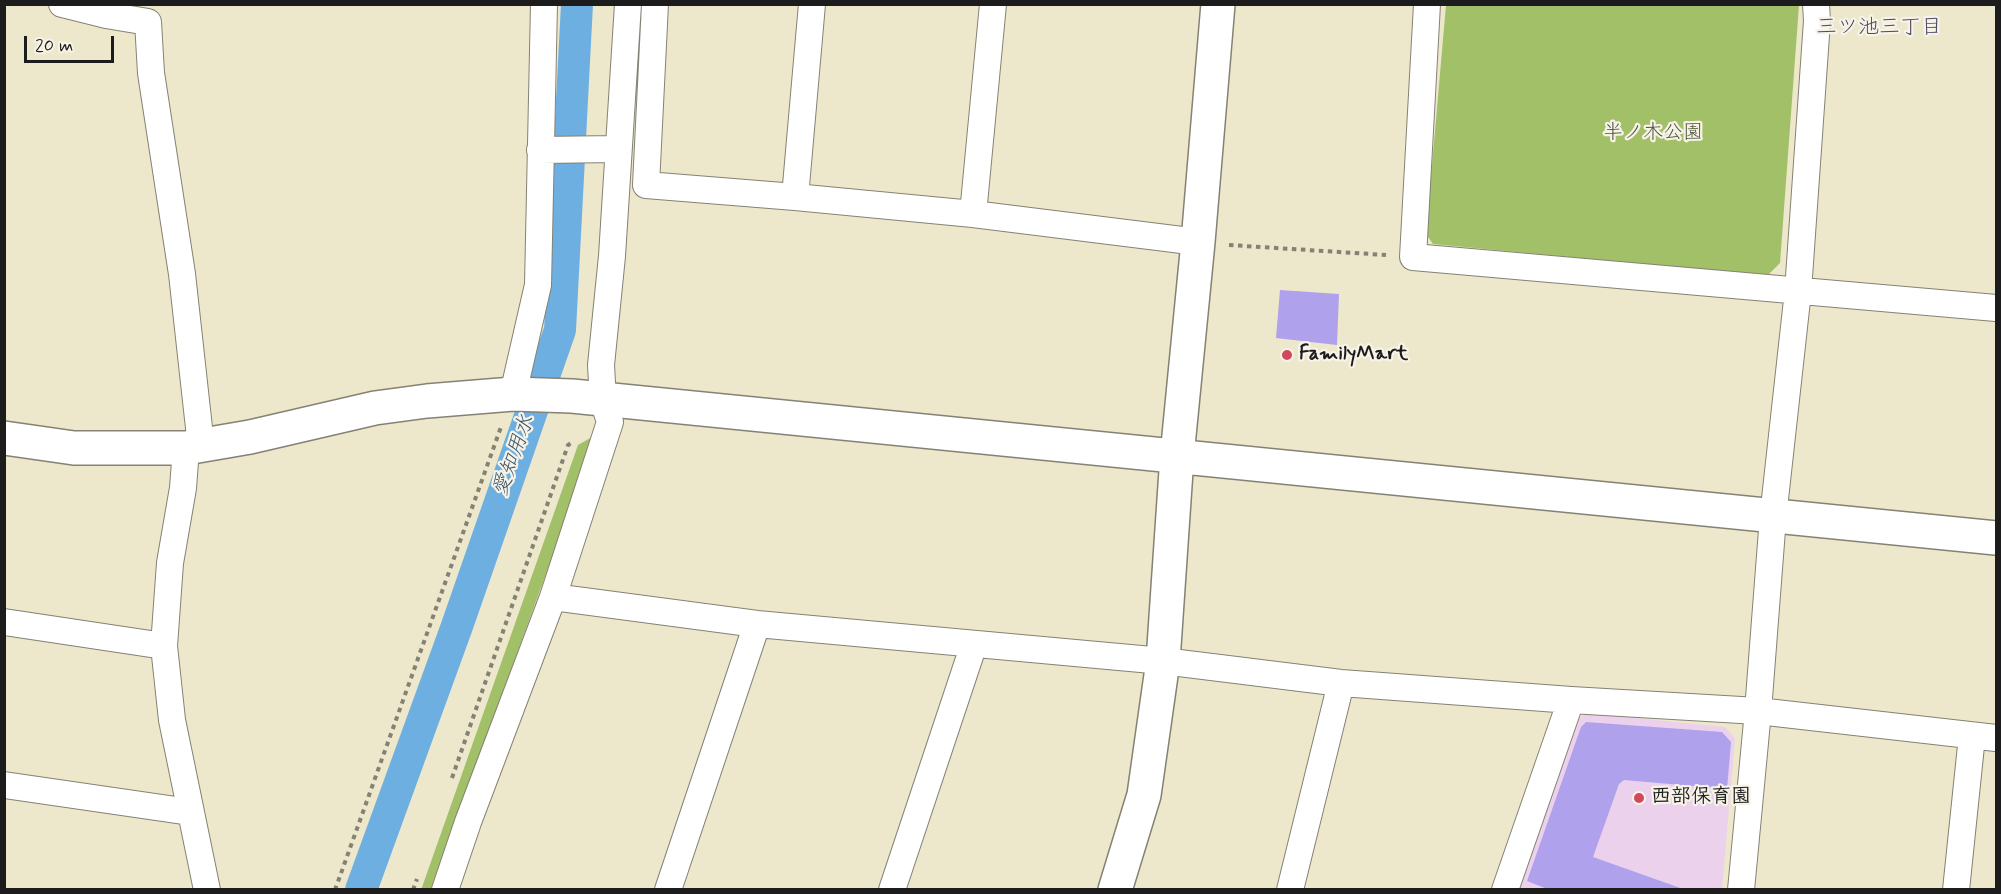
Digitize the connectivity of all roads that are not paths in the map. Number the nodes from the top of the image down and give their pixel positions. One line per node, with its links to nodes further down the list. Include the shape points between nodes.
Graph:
1 (62, 4): 20 (street, via 148,22 151,73 182,273)
2 (544, 4): 11 (street)
3 (628, 4): 10 (street)
4 (656, 4): 12 (street, via 646,185)
5 (812, 4): 12 (street)
6 (993, 4): 13 (street)
7 (1218, 4): 14 (street)
8 (1427, 4): 15 (street, via 1413,257)
9 (1816, 4): 15 (street)
10 (617, 149): 11 (street); 18 (street, via 612,256)
11 (540, 150): 17 (street, via 538,285)
12 (795, 196): 13 (street)
13 (973, 214): 14 (street)
14 (1198, 242): 21 (street)
15 (1798, 291): 16 (street); 22 (street)
16 (1996, 308)
17 (513, 394): 18 (street); 20 (street, via 375,408)
18 (595, 406): 21 (street); 24 (street)
19 (4, 438): 20 (street, via 74,448)
20 (194, 447): 28 (street, via 170,563)
21 (1177, 456): 22 (street); 29 (street)
22 (1773, 517): 23 (street); 32 (street)
23 (1996, 538)
24 (552, 597): 26 (street); 37 (street)
25 (4, 622): 28 (street)
26 (758, 624): 27 (street); 38 (street)
27 (974, 644): 29 (street); 39 (street)
28 (164, 646): 35 (street, via 172,720)
29 (1163, 661): 30 (street); 40 (street, via 1144,795)
30 (1341, 683): 31 (street); 41 (street)
31 (1571, 700): 32 (street); 42 (street)
32 (1758, 711): 33 (street); 43 (street)
33 (1984, 737): 44 (street)
34 (4, 785): 35 (street)
35 (190, 812): 36 (street)
36 (207, 890)
37 (445, 890)
38 (669, 890)
39 (892, 890)
40 (1115, 890)
41 (1290, 890)
42 (1504, 890)
43 (1741, 890)
44 (1956, 890)

